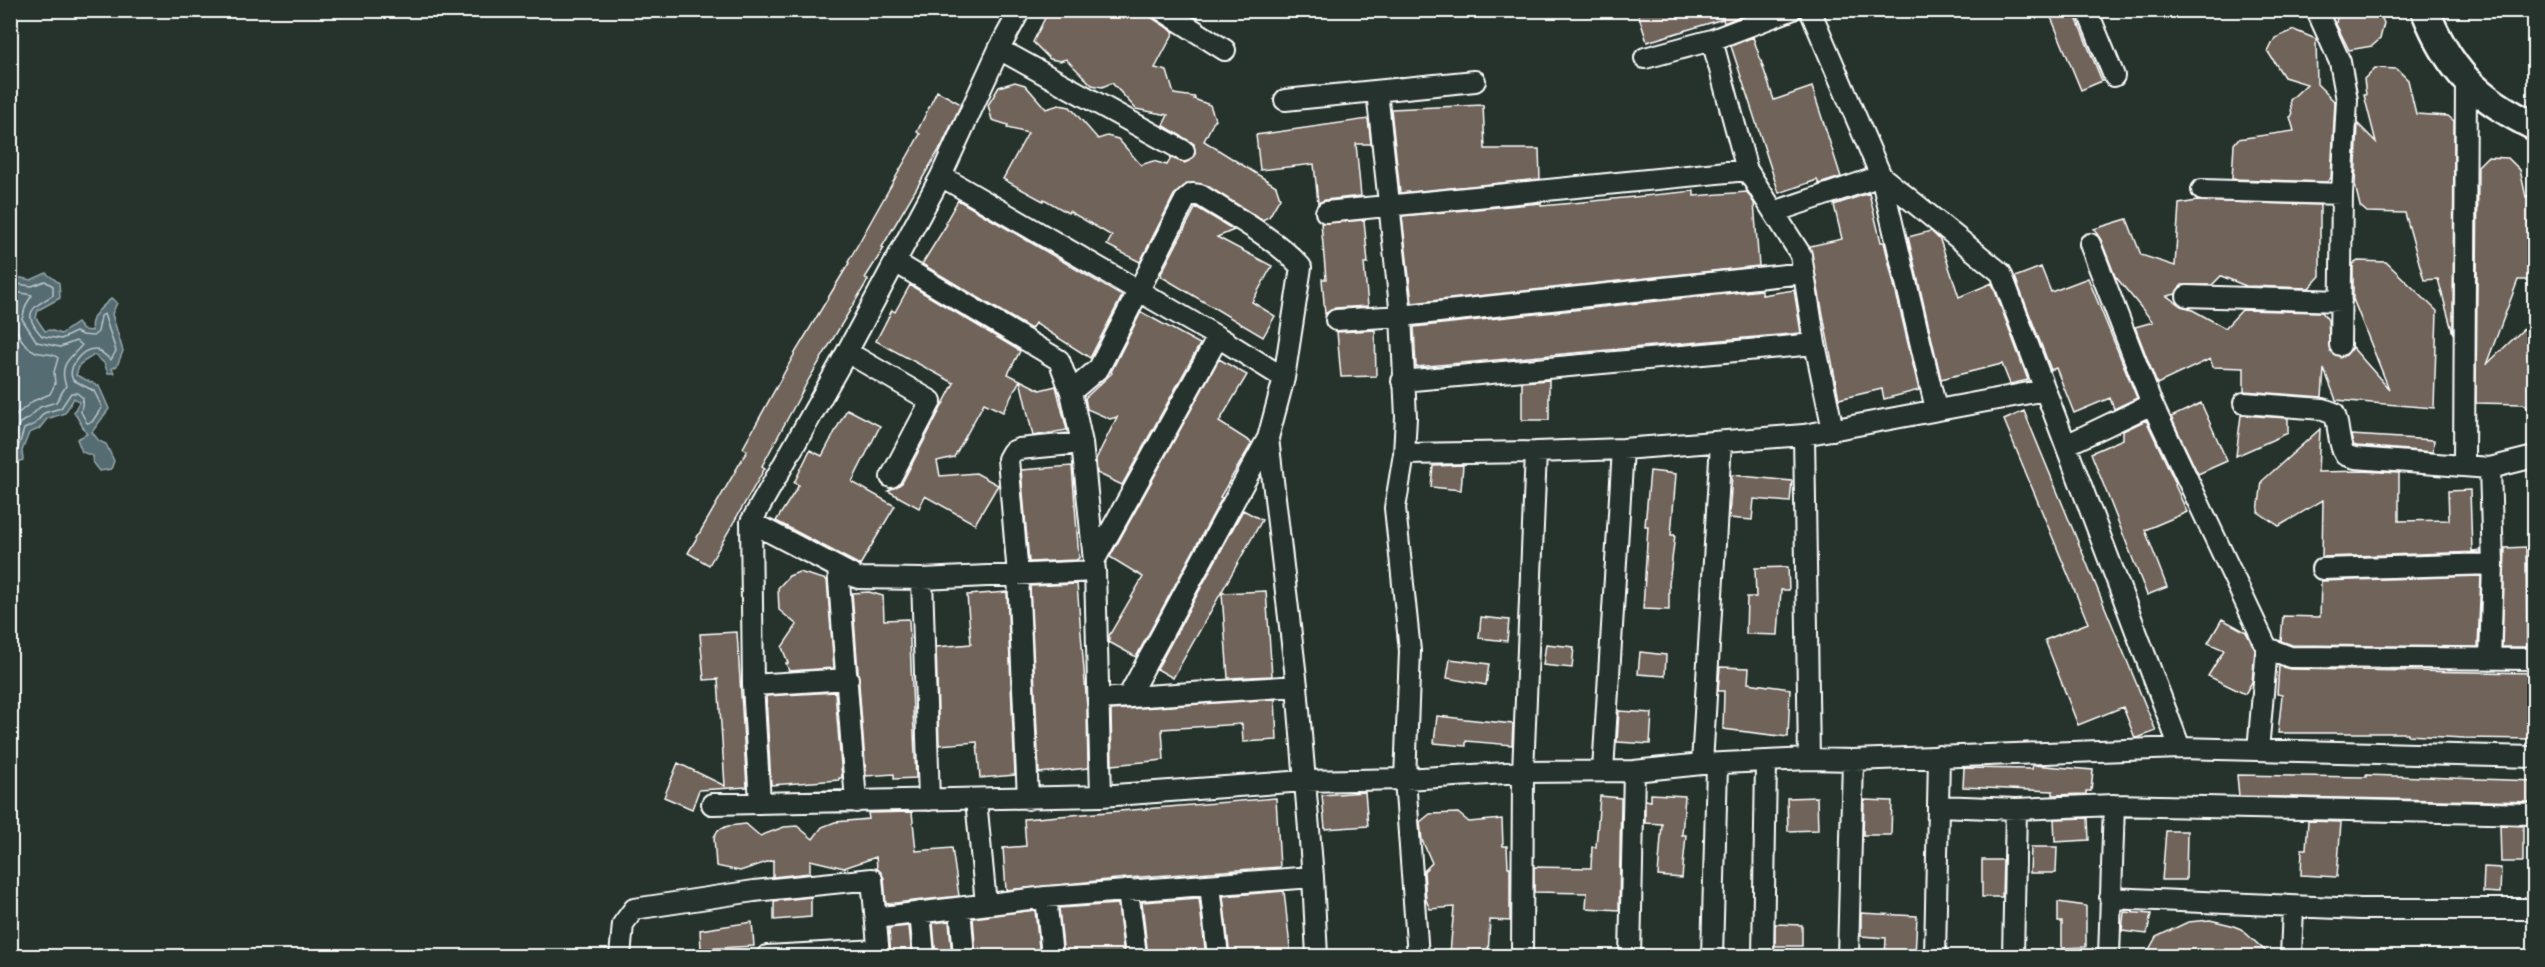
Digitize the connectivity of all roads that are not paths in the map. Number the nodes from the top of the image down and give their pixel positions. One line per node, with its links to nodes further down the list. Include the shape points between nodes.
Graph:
1 (1020, 10): 9 (street)
2 (1161, 10): 10 (street)
3 (1791, 10): 8 (street)
4 (1810, 10): 21 (street)
5 (2088, 10): 12 (street)
6 (2319, 10): 23 (street, via 2340,62 2347,100)
7 (2426, 10): 14 (main road, via 2438,42)
8 (1712, 40): 11 (street); 19 (street)
9 (999, 49): 18 (street); 20 (street)
10 (1225, 50)
11 (1645, 58)
12 (2114, 76)
13 (1475, 81): 15 (street)
14 (2466, 82): 17 (main road); 56 (street)
15 (1377, 91): 16 (street); 24 (street)
16 (1286, 100)
17 (2535, 126)
18 (1184, 151)
19 (1747, 170): 24 (street); 26 (street)
20 (941, 176): 28 (street); 30 (street)
21 (1881, 176): 26 (street); 41 (street, via 2001,273); 45 (street)
22 (2202, 190): 23 (street)
23 (2342, 194): 32 (street)
24 (1390, 207): 25 (street); 33 (street)
25 (1326, 212)
26 (1774, 212): 29 (street, via 1801,255)
27 (2090, 244): 44 (street)
28 (895, 262): 38 (street); 42 (street, via 1059,360)
29 (1804, 273): 33 (street); 36 (street)
30 (1137, 290): 35 (street); 39 (street, via 1185,200 1192,194 1200,195 1292,256 1301,267); 42 (street, via 1099,368)
31 (2187, 296): 32 (street)
32 (2341, 301): 37 (street)
33 (1401, 316): 34 (street); 40 (street)
34 (1336, 320)
35 (1218, 337): 39 (street); 61 (street)
36 (1815, 344): 40 (street); 46 (street)
37 (2340, 345)
38 (847, 351): 58 (street, via 931,401); 59 (street)
39 (1284, 378): 48 (street)
40 (1402, 381): 54 (street, via 1406,417)
41 (2045, 390): 45 (street); 51 (street)
42 (1071, 392): 50 (street)
43 (2244, 403): 56 (street, via 2334,413 2340,447 2355,458)
44 (2152, 404): 51 (street); 66 (street)
45 (1936, 410): 46 (street)
46 (1833, 430): 47 (street)
47 (1804, 435): 49 (street); 78 (street)
48 (1268, 438): 71 (street); 72 (street)
49 (1720, 442): 52 (street); 81 (street)
50 (1082, 443): 61 (street); 64 (street, via 1019,449 1008,459)
51 (2066, 445): 74 (street)
52 (1623, 449): 53 (street); 82 (street)
53 (1536, 452): 54 (street); 84 (street)
54 (1404, 454): 85 (street, via 1395,508 1410,651)
55 (2535, 457): 57 (street)
56 (2464, 466): 57 (street)
57 (2490, 468): 60 (street)
58 (891, 477)
59 (751, 522): 62 (street); 70 (street)
60 (2493, 564): 63 (street); 67 (street)
61 (1095, 566): 64 (street); 73 (street)
62 (838, 568): 65 (street, via 858,578); 69 (street)
63 (2322, 569)
64 (1018, 574): 65 (street); 88 (street)
65 (922, 579): 89 (street)
66 (2267, 648): 67 (street, via 2289,657); 75 (street)
67 (2490, 659): 68 (street)
68 (2535, 659)
69 (848, 679): 70 (street); 91 (street)
70 (753, 685): 92 (street)
71 (1297, 686): 72 (street); 86 (street)
72 (1128, 697): 73 (street)
73 (1099, 699): 87 (street)
74 (2180, 748): 75 (street); 76 (street)
75 (2258, 750): 77 (street)
76 (1939, 756): 79 (street); 95 (street)
77 (2535, 757)
78 (1809, 759): 79 (street); 80 (street)
79 (1852, 760): 123 (street)
80 (1766, 762): 81 (street); 122 (street)
81 (1709, 765): 83 (street); 121 (street)
82 (1603, 771): 83 (street); 84 (street)
83 (1634, 771): 120 (street)
84 (1523, 772): 85 (street); 119 (street)
85 (1405, 779): 86 (street); 118 (street)
86 (1305, 782): 87 (street); 98 (street)
87 (1101, 796): 88 (street)
88 (1029, 799): 90 (street)
89 (929, 800): 90 (street); 91 (street)
90 (976, 800): 103 (street)
91 (856, 802): 92 (street)
92 (760, 803): 93 (street)
93 (712, 804)
94 (2114, 805): 96 (street); 97 (street); 102 (street)
95 (1939, 806): 96 (street); 124 (street)
96 (2016, 809): 125 (street)
97 (2535, 814)
98 (1313, 877): 99 (street); 117 (street)
99 (1210, 885): 100 (street); 116 (street)
100 (1128, 890): 101 (street); 115 (street)
101 (1046, 897): 103 (street); 114 (street)
102 (2110, 898): 104 (street); 126 (street)
103 (986, 904): 105 (street)
104 (2293, 907): 106 (street); 127 (street)
105 (960, 908): 107 (street); 113 (street)
106 (2535, 909)
107 (920, 912): 108 (street); 112 (street)
108 (877, 915): 109 (street); 110 (street, via 872,879 634,909 623,924)
109 (879, 953): 111 (street)
110 (621, 957)
111 (767, 957)
112 (924, 957)
113 (964, 957)
114 (1052, 957)
115 (1136, 957)
116 (1218, 957)
117 (1317, 957)
118 (1418, 957)
119 (1522, 957)
120 (1630, 957)
121 (1712, 957)
122 (1762, 957)
123 (1848, 957)
124 (1935, 957)
125 (2013, 957)
126 (2109, 957)
127 (2291, 957)

